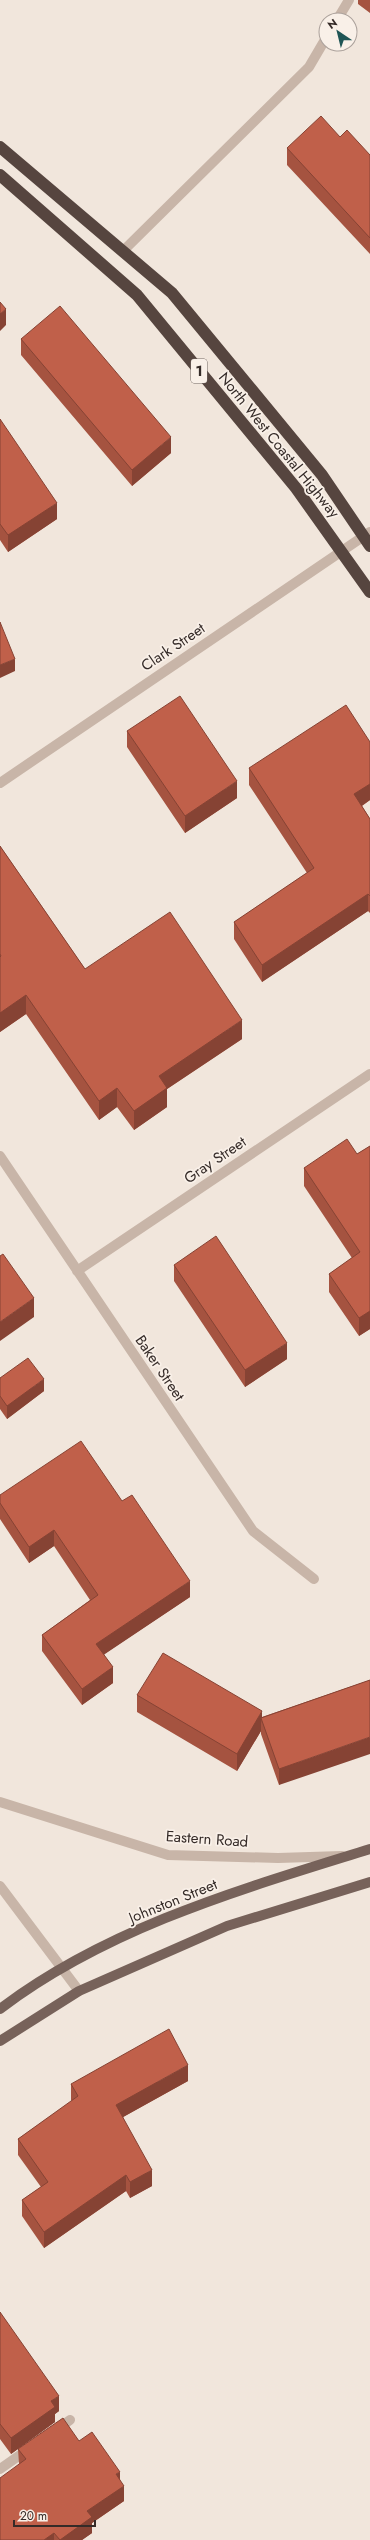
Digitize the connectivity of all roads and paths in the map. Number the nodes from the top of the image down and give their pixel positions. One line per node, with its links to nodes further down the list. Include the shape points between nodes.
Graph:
1 (349, 0): 2 (street)
2 (342, 12)
3 (318, 52): 6 (street, via 309,67)
4 (0, 147): 6 (highway, North West Coastal Highway / 1)
5 (0, 175): 8 (highway, North West Coastal Highway / 1, via 137,295 296,488)
6 (123, 251): 7 (highway, North West Coastal Highway / 1, via 172,293 322,475)
7 (368, 538): 8 (street, Clark Street)
8 (342, 550): 9 (highway, North West Coastal Highway / 1); 10 (street, Clark Street)
9 (370, 592)
10 (0, 783)
11 (370, 1074): 13 (street, Gray Street)
12 (0, 1156): 13 (street, Baker Street)
13 (77, 1271): 14 (street, Baker Street, via 253,1531)
14 (314, 1579)
15 (0, 1802): 17 (street, Eastern Road, via 168,1854 278,1858)
16 (370, 1848): 17 (main road, Johnston Street)
17 (347, 1856): 20 (main road, Johnston Street, via 219,1897 105,1945)
18 (370, 1882): 21 (main road, via 227,1926)
19 (0, 1886): 20 (street)
20 (61, 1967): 21 (street); 22 (main road, Johnston Street)
21 (79, 1991): 23 (main road)
22 (0, 2010)
23 (0, 2041)
24 (70, 2420): 25 (street)
25 (0, 2468)

